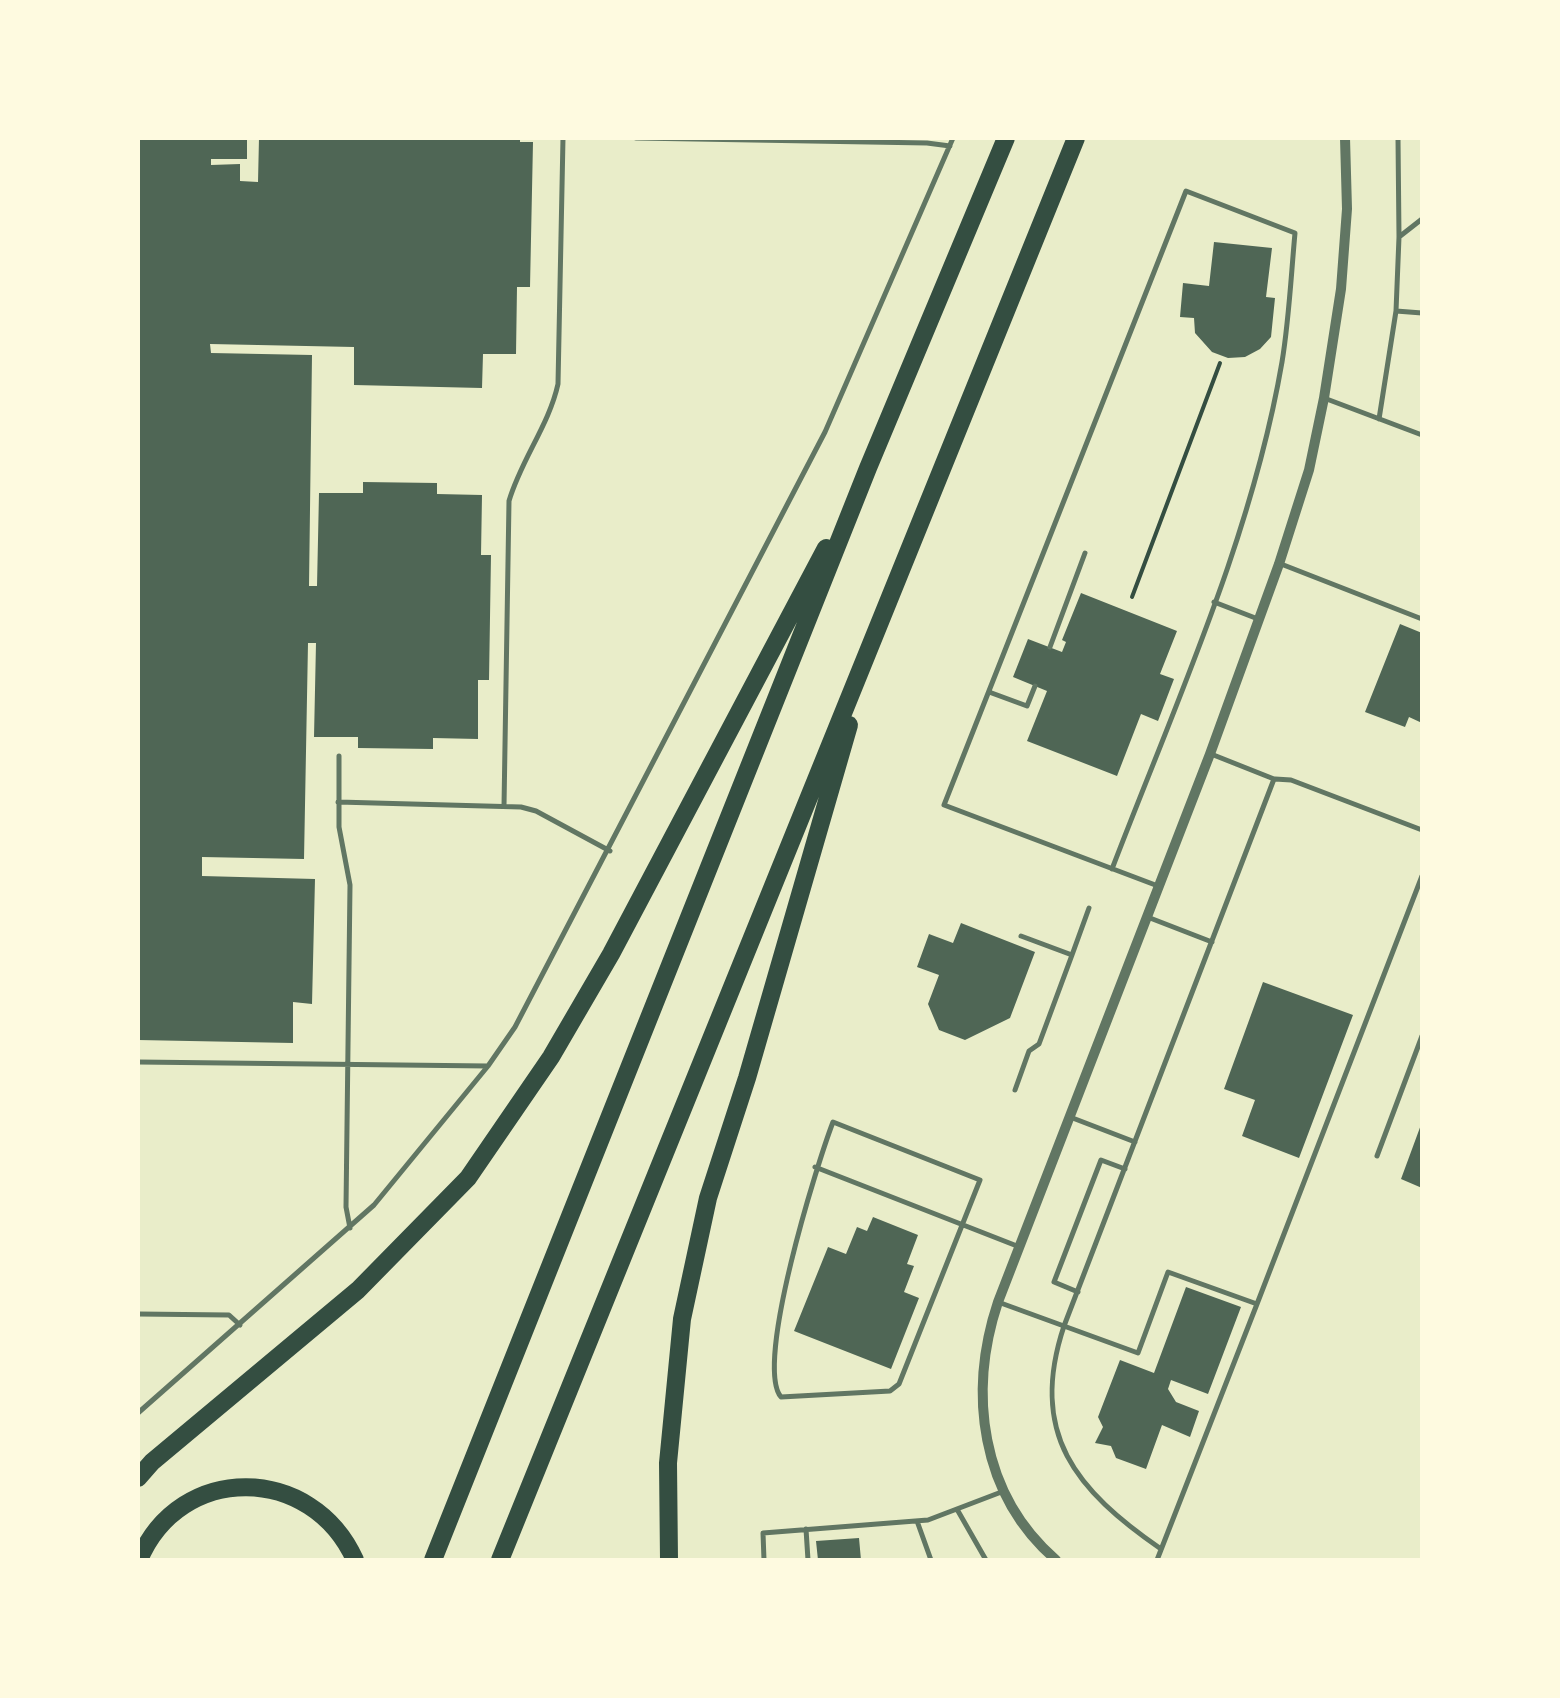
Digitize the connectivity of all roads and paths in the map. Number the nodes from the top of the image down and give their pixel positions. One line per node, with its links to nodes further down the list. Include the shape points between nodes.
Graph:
1 (563, 138): 32 (lane, via 558,384 509,501)
2 (636, 138): 8 (lane)
3 (953, 138): 8 (lane)
4 (1006, 138): 17 (highway)
5 (1076, 138): 24 (highway)
6 (1345, 138): 14 (street, via 1341,289)
7 (1398, 138): 10 (lane)
8 (950, 146): 34 (lane, via 825,432)
9 (1422, 218): 10 (lane)
10 (1399, 237): 11 (lane)
11 (1396, 310): 12 (lane); 15 (lane)
12 (1422, 313)
13 (1220, 363): 20 (path)
14 (1324, 398): 15 (lane); 19 (street)
15 (1378, 419): 16 (lane)
16 (1422, 435)
17 (868, 468): 63 (highway, via 611,954 552,1058 468,1178 358,1290); 71 (highway)
18 (1086, 552): 25 (lane)
19 (1280, 564): 22 (lane); 23 (street)
20 (1132, 597)
21 (1214, 602): 23 (lane); 27 (lane, via 1282,362 1295,233 1186,192); 35 (lane)
22 (1422, 619)
23 (1259, 620): 28 (street)
24 (876, 630): 72 (highway); 73 (highway, via 708,1198 682,1319 668,1464)
25 (1050, 647)
26 (1035, 686): 27 (lane, via 1027,706)
27 (988, 692): 35 (lane, via 944,804)
28 (1210, 754): 30 (lane); 37 (street)
29 (339, 756): 31 (lane)
30 (1274, 779): 33 (lane); 41 (lane)
31 (338, 802): 32 (lane); 45 (lane, via 350,885)
32 (504, 806): 34 (lane, via 536,811)
33 (1422, 830)
34 (610, 850): 46 (lane, via 516,1027)
35 (1112, 869): 37 (lane)
36 (1422, 876): 58 (lane)
37 (1158, 886): 39 (street)
38 (1090, 908): 42 (lane)
39 (1146, 916): 41 (lane); 48 (street)
40 (1021, 936): 42 (lane)
41 (1212, 942): 49 (lane)
42 (1072, 954): 47 (lane)
43 (1422, 1036): 50 (lane)
44 (138, 1062): 45 (lane)
45 (347, 1065): 46 (lane); 54 (lane)
46 (488, 1066): 54 (lane)
47 (1015, 1090)
48 (1070, 1117): 49 (lane); 55 (street)
49 (1135, 1142): 52 (lane)
50 (1377, 1156)
51 (816, 1168): 53 (lane); 53 (lane, via 833,1122 980,1180); 53 (lane, via 774,1352 772,1380 781,1397 890,1391 900,1384)
52 (1125, 1169): 56 (lane); 56 (lane, via 1101,1160 1054,1282)
53 (962, 1225): 55 (lane)
54 (350, 1228): 60 (lane)
55 (1020, 1246): 57 (street)
56 (1078, 1292): 61 (lane)
57 (998, 1302): 61 (lane); 64 (street, via 983,1354 981,1410)
58 (1257, 1304): 61 (lane, via 1168,1272 1138,1353); 68 (lane)
59 (138, 1314): 60 (lane, via 229,1315)
60 (240, 1325): 62 (lane)
61 (1064, 1326): 68 (lane, via 1053,1418 1066,1458 1114,1516)
62 (138, 1413)
63 (138, 1478)
64 (1004, 1492): 65 (lane); 78 (street)
65 (958, 1511): 66 (lane); 77 (lane)
66 (916, 1521): 67 (lane); 76 (lane)
67 (806, 1530): 74 (lane, via 762,1533); 75 (lane)
68 (1161, 1549): 79 (lane)
69 (139, 1560): 70 (highway, via 174,1511 208,1492 244,1486 282,1491 316,1508)
70 (355, 1560)
71 (433, 1560)
72 (500, 1560)
73 (669, 1560)
74 (764, 1560)
75 (808, 1560)
76 (930, 1560)
77 (986, 1560)
78 (1056, 1560)
79 (1157, 1560)

